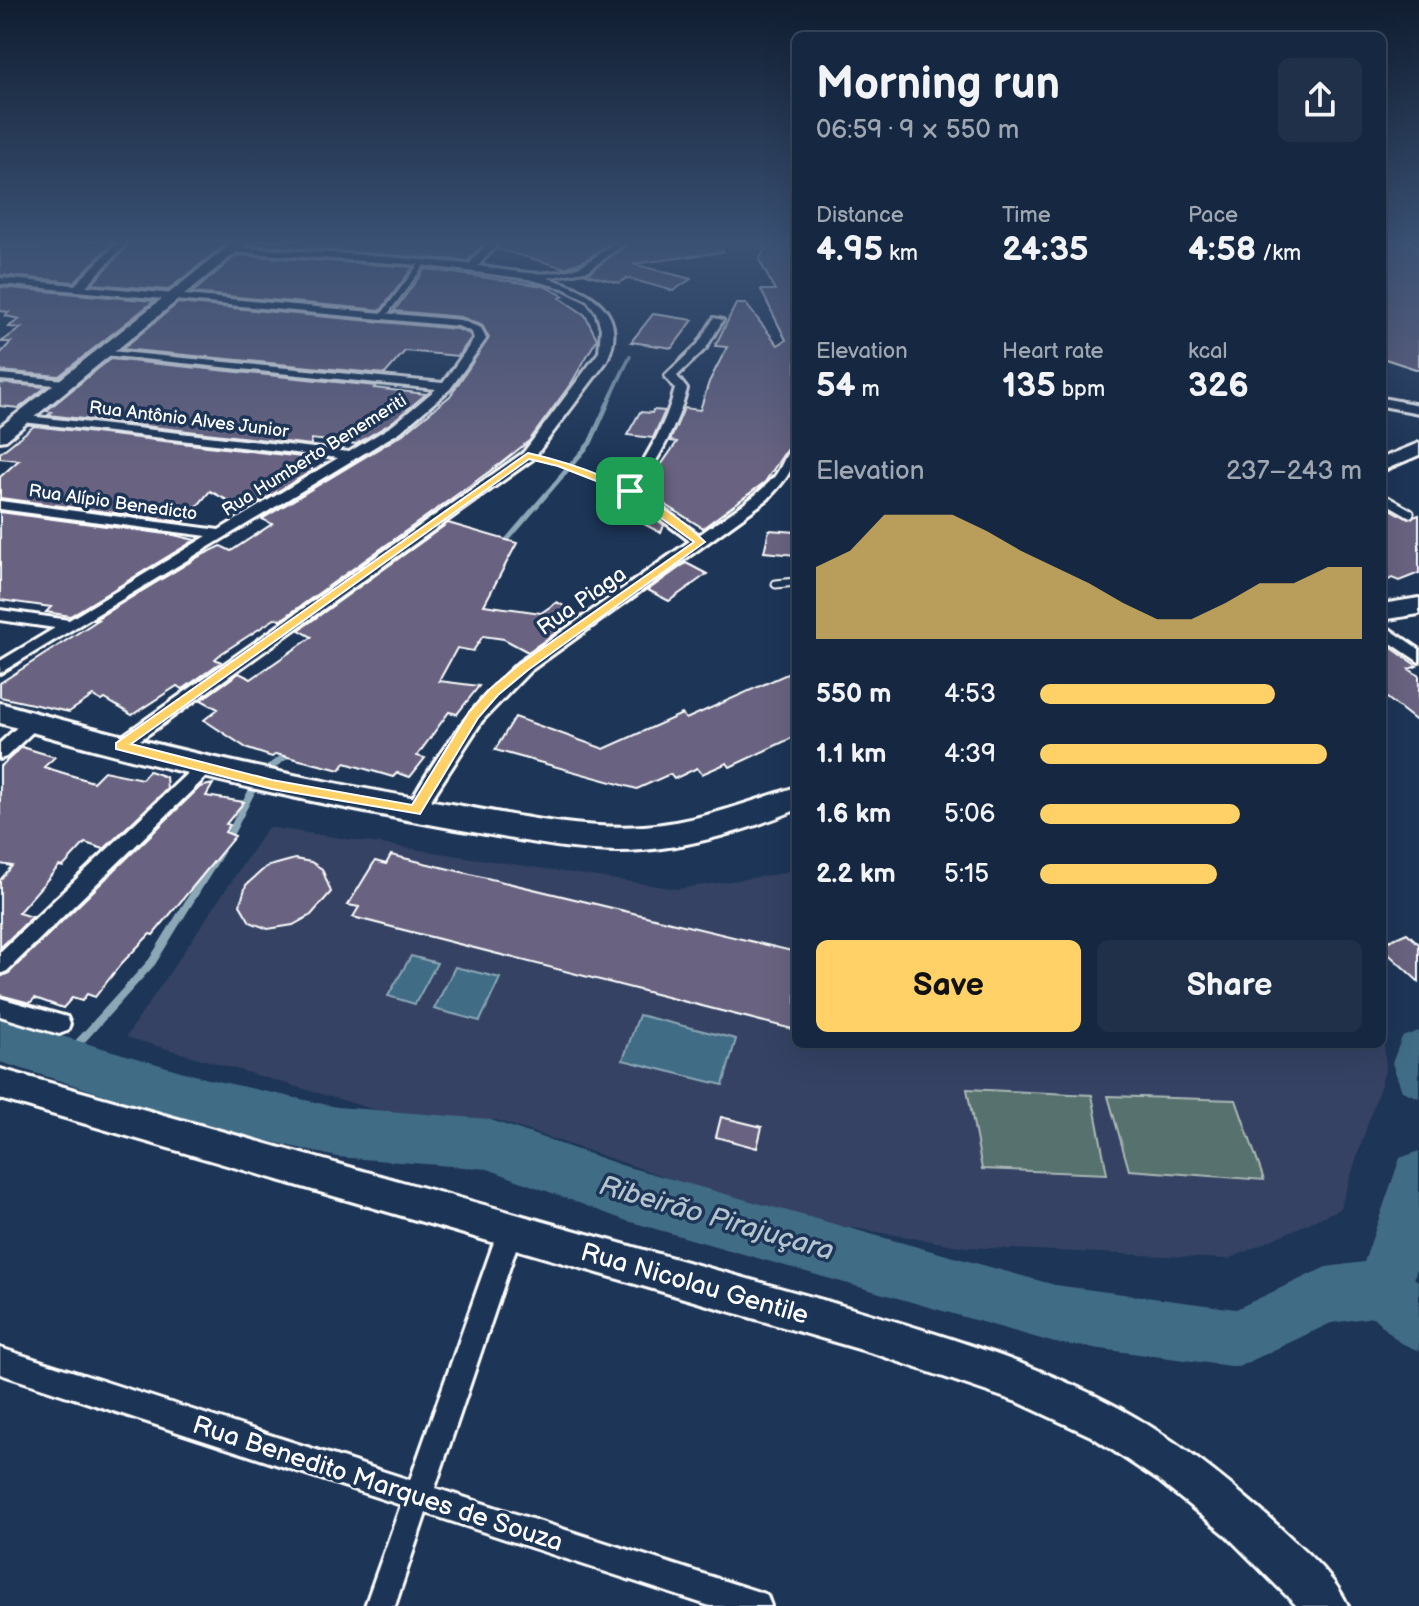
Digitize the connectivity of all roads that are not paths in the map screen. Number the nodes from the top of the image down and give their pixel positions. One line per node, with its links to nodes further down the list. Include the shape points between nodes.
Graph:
1 (148, 316): 5 (street)
2 (383, 316): 8 (street, Rua Humberto Benemeriti, via 460,323 480,333 475,349)
3 (600, 316): 32 (street, via 609,344 602,360 528,456)
4 (718, 320): 21 (street, via 702,346 671,376 681,389 676,405 652,459 630,491)
5 (104, 352): 7 (street); 8 (street)
6 (0, 377): 7 (street)
7 (66, 383): 11 (street)
8 (446, 387): 14 (street, Rua Humberto Benemeriti, via 397,428)
9 (1386, 403): 10 (street)
10 (1419, 409)
11 (23, 418): 12 (street); 14 (street, Rua Antônio Alves Junior)
12 (0, 436)
13 (1419, 448): 16 (street)
14 (352, 456): 20 (street, Rua Humberto Benemeriti)
15 (792, 456): 21 (street, Rua Piaga, via 776,485)
16 (1386, 463)
17 (1386, 499): 19 (lane)
18 (0, 505): 20 (street, Rua Alípio Benedicto)
19 (1410, 513)
20 (221, 534): 27 (street, Rua Humberto Benemeriti)
21 (700, 542): 36 (street, Rua Piaga, via 494,692 473,715)
22 (792, 582): 23 (lane)
23 (776, 584)
24 (1419, 606): 25 (main road)
25 (1386, 611)
26 (0, 615): 27 (street)
27 (71, 625): 30 (street, Rua Humberto Benemeriti)
28 (1386, 632): 29 (street)
29 (1419, 657)
30 (0, 668)
31 (10, 718): 32 (main road); 33 (street)
32 (120, 746): 34 (main road)
33 (0, 753)
34 (205, 767): 36 (main road); 37 (street)
35 (792, 799): 36 (main road, via 698,832 641,838 550,832)
36 (415, 810)
37 (0, 965)
38 (0, 1007): 39 (street)
39 (59, 1024)
40 (0, 1084): 41 (street, Rua Nicolau Gentile)
41 (511, 1228): 43 (street); 46 (street, Rua Nicolau Gentile, via 941,1355 1073,1406 1147,1449 1221,1504 1294,1569)
42 (0, 1361): 43 (street, Rua Benedito Marques de Souza)
43 (417, 1495): 44 (street); 45 (street, Rua Benedito Marques de Souza)
44 (380, 1606)
45 (756, 1606)
46 (1326, 1606)

